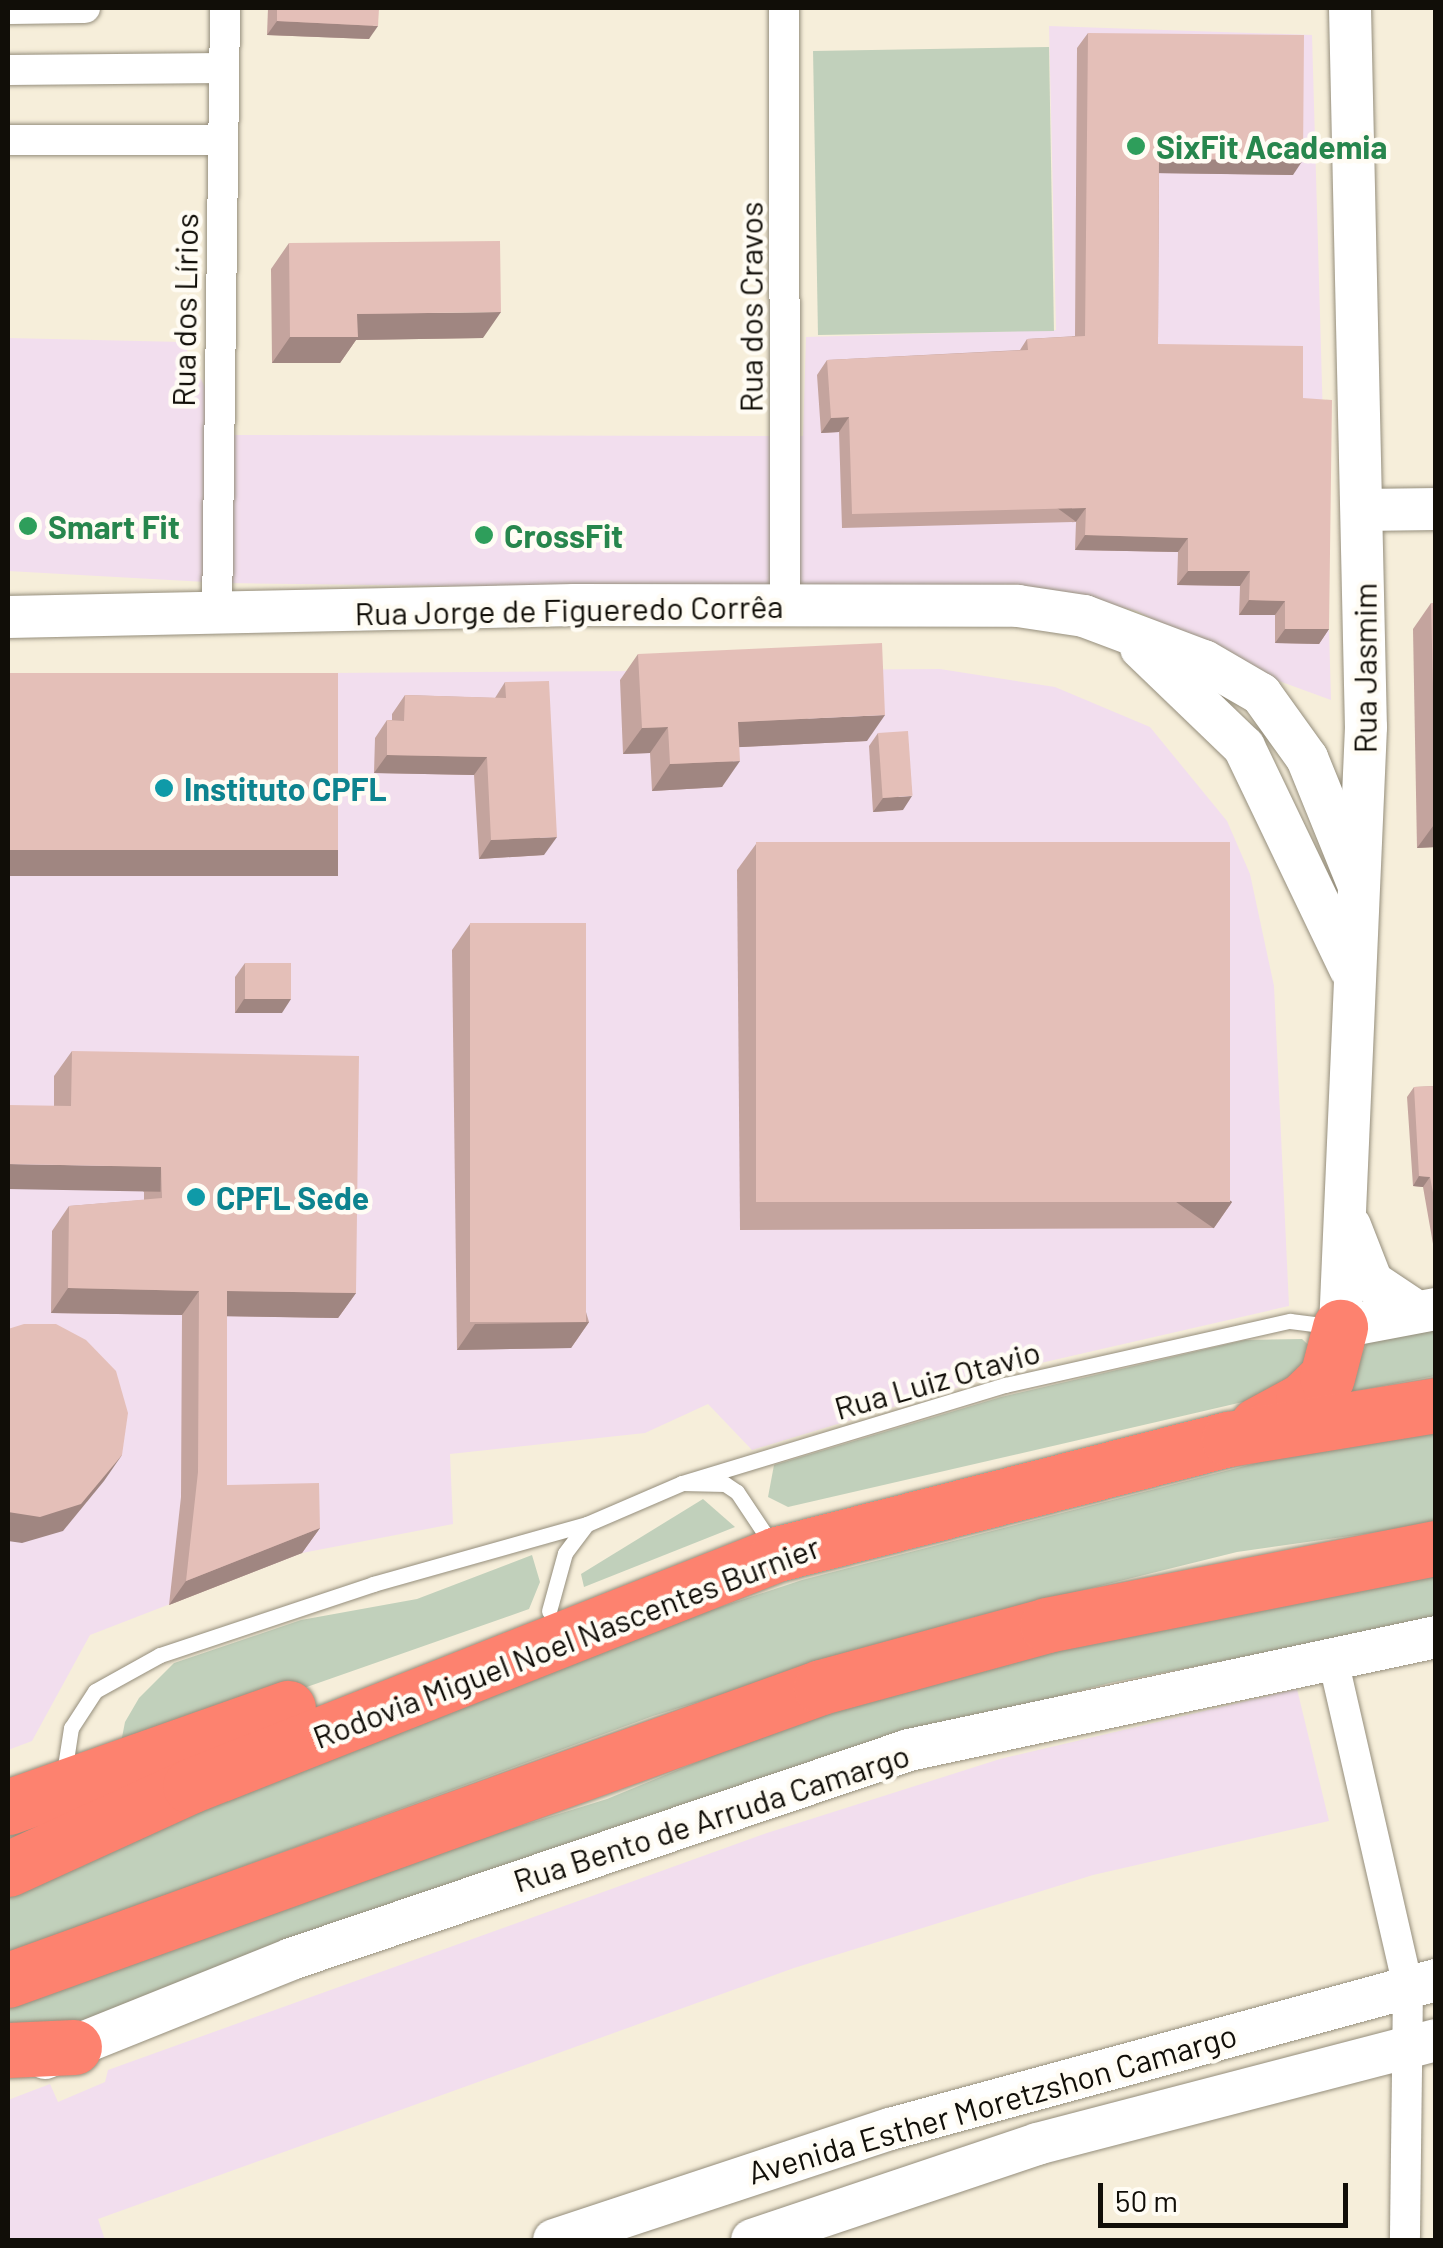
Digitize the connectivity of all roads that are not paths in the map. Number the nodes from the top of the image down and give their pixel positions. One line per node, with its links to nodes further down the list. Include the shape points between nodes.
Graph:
1 (85, 8): 5 (street)
2 (225, 8): 6 (street, Rua dos Lírios)
3 (784, 8): 12 (street, Rua dos Cravos)
4 (1350, 8): 10 (main road, Rua Jasmim)
5 (8, 9)
6 (224, 68): 7 (street); 9 (street, Rua dos Lírios)
7 (8, 70)
8 (8, 140): 9 (street)
9 (222, 140): 13 (street, Rua dos Lírios)
10 (1362, 510): 11 (main road); 16 (main road, Rua Jasmim)
11 (1436, 510)
12 (785, 606): 13 (main road, Rua Jorge de Figueredo Corrêa); 15 (main road, Rua Jorge de Figueredo Corrêa, via 1018,606 1084,616)
13 (217, 614): 14 (main road, Rua Jorge de Figueredo Corrêa)
14 (8, 618)
15 (1125, 634): 17 (main road, Rua Jorge de Figueredo Corrêa, via 1240,678 1261,694); 18 (main road, Rua Jorge de Figueredo Corrêa, via 1202,700)
16 (1366, 727): 17 (main road); 19 (main road, Rua Jasmim)
17 (1308, 758): 18 (main road); 19 (main road, Rua Jorge de Figueredo Corrêa)
18 (1265, 782): 20 (main road, Rua Jorge de Figueredo Corrêa)
19 (1357, 881): 20 (main road, Rua Jasmim)
20 (1356, 979): 21 (main road, Rua Jasmim)
21 (1348, 1218): 22 (main road, via 1372,1282); 23 (main road, Rua Jasmim, via 1339,1262)
22 (1426, 1310): 23 (main road)
23 (1340, 1327): 25 (highway, via 1328,1376 1303,1400); 26 (lane, Rua Luiz Otavio, via 1290,1321 1005,1385)
24 (1436, 1406): 25 (highway, Rodovia Miguel Noel Nascentes Burnier)
25 (1229, 1439): 29 (highway, Rodovia Miguel Noel Nascentes Burnier)
26 (682, 1483): 27 (lane, Rua Luiz Otavio); 29 (lane, via 724,1484 737,1492)
27 (587, 1524): 30 (lane, via 565,1553); 33 (lane, Rua Luiz Otavio, via 160,1654 94,1691 72,1728)
28 (1436, 1548): 36 (highway, via 1048,1625 821,1687)
29 (777, 1554): 30 (highway, Rodovia Miguel Noel Nascentes Burnier)
30 (564, 1620): 33 (highway); 35 (highway, Rodovia Miguel Noel Nascentes Burnier)
31 (1436, 1637): 32 (main road, Rua Bento de Arruda Camargo)
32 (1332, 1655): 37 (street); 39 (main road, Rua Bento de Arruda Camargo, via 891,1756 291,1959)
33 (62, 1785): 34 (highway)
34 (8, 1807)
35 (8, 1870)
36 (8, 1980)
37 (1422, 1984): 38 (street); 42 (main road, Avenida Esther Moretzshon Camargo, via 890,2129)
38 (1423, 2043): 43 (main road, Avenida Esther Moretzshon Camargo, via 1038,2144); 44 (street)
39 (74, 2046): 40 (highway); 41 (main road, Rua Bento de Arruda Camargo)
40 (8, 2050)
41 (8, 2072)
42 (554, 2240)
43 (752, 2240)
44 (1405, 2240)

